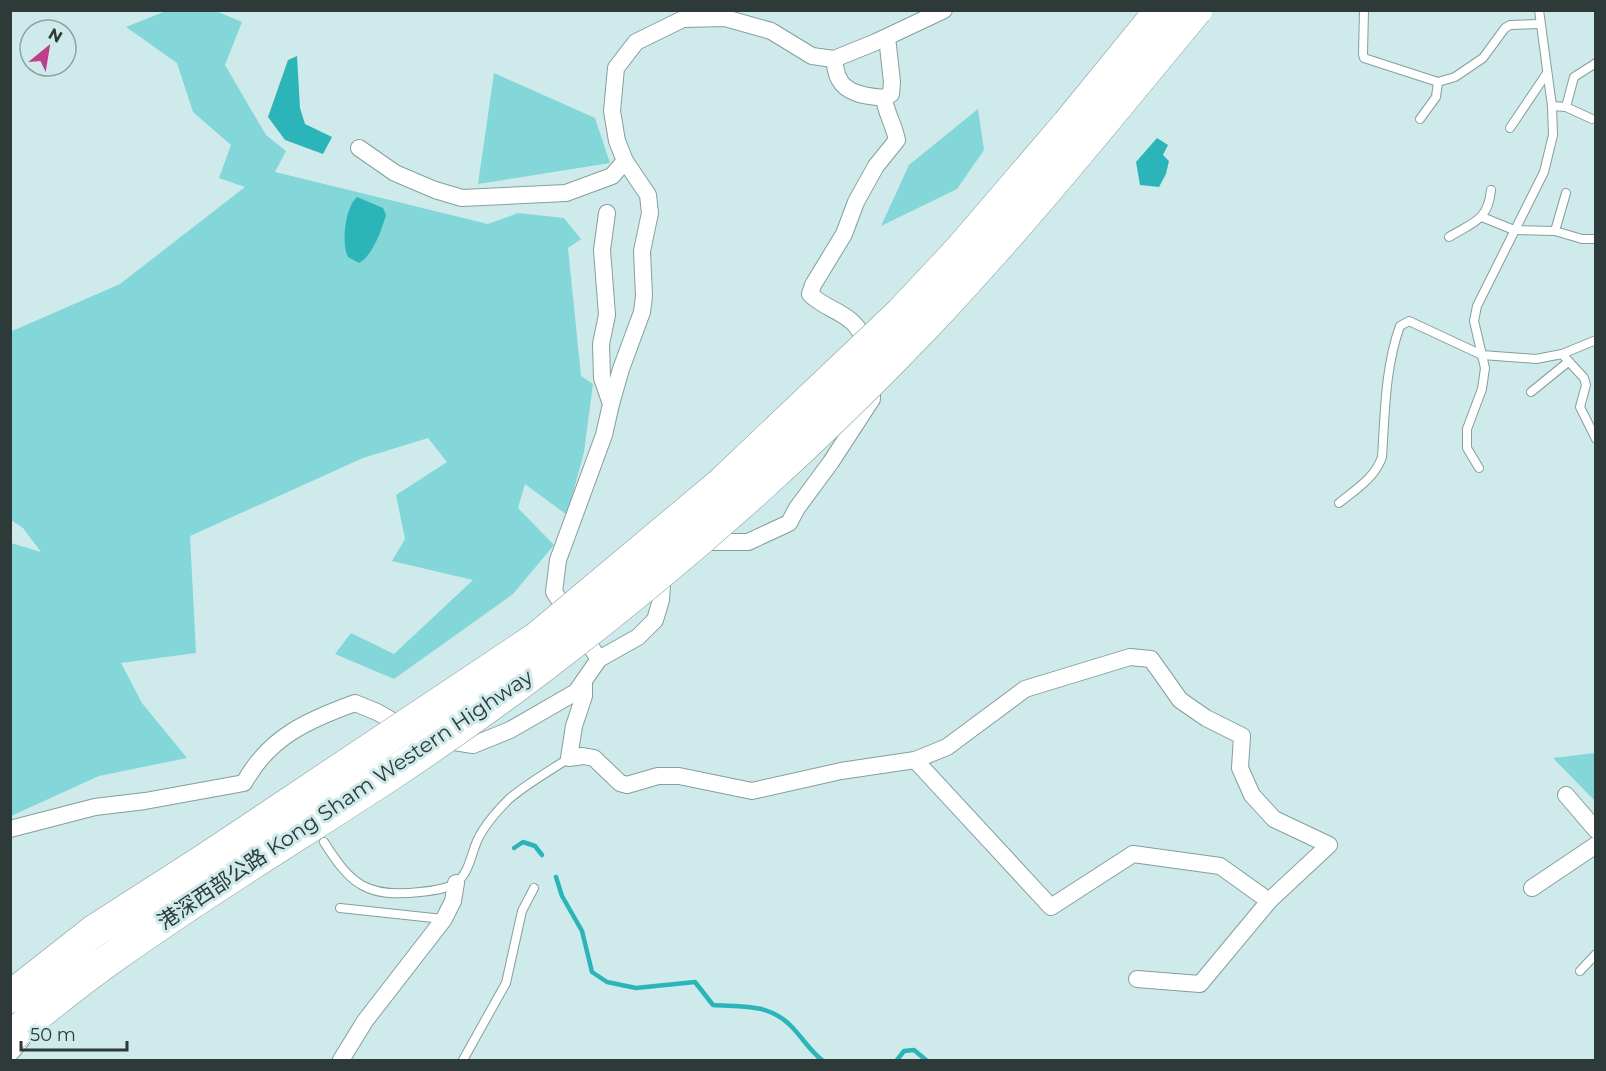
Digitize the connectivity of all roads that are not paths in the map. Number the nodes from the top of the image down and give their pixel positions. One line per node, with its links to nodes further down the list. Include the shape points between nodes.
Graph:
1 (944, 10): 7 (street)
2 (1161, 10): 55 (highway, 港深西部公路 Kong Sham Western Highway, bridge, via 961,249 901,313 721,484 537,638)
3 (1196, 10): 57 (highway, 港深西部公路 Kong Sham Western Highway, bridge, via 1004,239 921,329 728,515 637,591 472,718 163,921 65,993)
4 (1364, 10): 11 (lane, via 1364,58)
5 (1539, 10): 6 (lane)
6 (1539, 24): 10 (lane); 11 (lane, via 1510,25 1483,58 1455,77)
7 (887, 37): 8 (street); 12 (street, via 892,82 891,94)
8 (834, 59): 12 (street, via 839,80 848,89); 19 (street, via 812,56 771,31 725,18 682,20 636,42 616,68 612,111)
9 (1596, 63): 14 (lane, via 1574,77)
10 (1547, 73): 13 (lane); 17 (lane)
11 (1438, 82): 16 (lane, via 1438,92)
12 (884, 98): 37 (street, via 897,140 876,166 810,294 852,321 864,339 874,366 872,399 789,523 748,542 702,541 672,550 664,562 655,620 638,637)
13 (1552, 106): 14 (lane); 24 (lane, via 1552,135 1544,172)
14 (1566, 107): 15 (lane)
15 (1592, 118)
16 (1420, 119)
17 (1510, 128)
18 (359, 148): 19 (street, via 395,173 462,198 566,193 612,176)
19 (625, 162): 33 (street, via 648,195 650,213 642,251 642,312)
20 (1491, 190): 23 (lane, via 1489,206)
21 (1566, 193): 25 (lane)
22 (607, 213): 33 (street, via 602,250 607,315 601,344 602,378)
23 (1482, 217): 24 (lane); 26 (lane)
24 (1514, 230): 25 (lane); 30 (lane, via 1477,306 1474,321)
25 (1555, 231): 27 (lane)
26 (1449, 237)
27 (1596, 239)
28 (1594, 339): 29 (lane)
29 (1562, 354): 30 (lane, via 1536,359); 31 (lane)
30 (1482, 355): 35 (lane, via 1482,389 1467,429 1467,448); 36 (lane, via 1409,321 1400,326 1387,385 1379,466)
31 (1568, 362): 32 (lane); 34 (lane, via 1584,378 1580,407)
32 (1532, 392)
33 (611, 404): 37 (street, via 604,435 558,560 554,592)
34 (1596, 439)
35 (1479, 468)
36 (1339, 503)
37 (599, 659): 38 (street)
38 (584, 681): 39 (street); 42 (street, via 576,692 510,730 473,745 418,735 355,703 313,719 269,748 244,783 95,807)
39 (570, 758): 40 (street, via 594,758 627,785 658,776 679,776 752,790); 46 (lane, via 510,798 484,828 471,862)
40 (915, 760): 49 (street, via 1051,907 1133,855 1221,866); 49 (street, via 947,747 1025,689 1130,657 1151,659 1180,700 1242,735 1240,768 1252,795 1274,819 1329,845)
41 (1566, 795): 43 (street)
42 (10, 829)
43 (1596, 830)
44 (324, 842): 46 (lane, via 352,880 380,892 405,894)
45 (1596, 845): 48 (street)
46 (456, 883): 51 (street)
47 (534, 888): 60 (lane, via 522,911 506,983)
48 (1532, 888)
49 (1269, 901): 54 (street, via 1200,984)
50 (340, 908): 51 (lane)
51 (444, 919): 59 (street, via 365,1021)
52 (1596, 954): 53 (lane)
53 (1581, 971)
54 (1137, 980)
55 (22, 982): 56 (highway, 港深西部公路 Kong Sham Western Highway, bridge)
56 (10, 997)
57 (26, 1033): 58 (lane)
58 (10, 1060)
59 (341, 1060)
60 (463, 1060)

